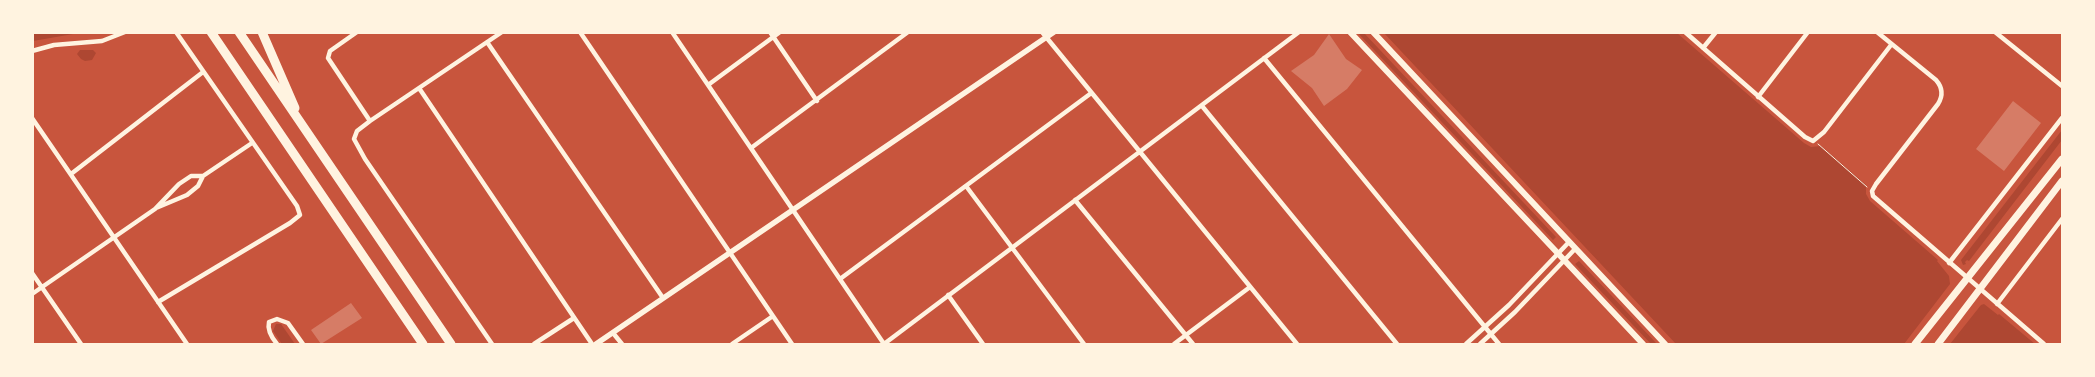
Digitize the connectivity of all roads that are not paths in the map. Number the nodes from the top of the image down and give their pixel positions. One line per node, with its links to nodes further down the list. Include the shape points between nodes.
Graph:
1 (124, 32): 27 (street, via 102,41 54,45)
2 (176, 32): 29 (street)
3 (211, 32): 82 (highway)
4 (239, 32): 40 (highway)
5 (262, 32): 40 (highway)
6 (357, 32): 39 (street, via 330,51 328,58)
7 (502, 32): 24 (street)
8 (580, 32): 57 (street)
9 (672, 32): 30 (street)
10 (770, 32): 23 (street)
11 (780, 32): 23 (street)
12 (908, 32): 35 (street)
13 (1054, 32): 22 (street)
14 (1299, 32): 28 (street)
15 (1350, 32): 58 (main road)
16 (1373, 32): 54 (main road)
17 (1685, 32): 26 (street)
18 (1716, 32): 26 (street)
19 (1808, 32): 34 (street)
20 (1877, 32): 25 (street)
21 (1994, 32): 31 (street)
22 (1044, 35): 33 (street); 51 (street)
23 (774, 38): 30 (street); 35 (street)
24 (487, 42): 32 (street); 69 (street)
25 (1891, 45): 34 (street, via 1817,140 1807,139); 60 (street, via 1936,80 1942,94 1872,194)
26 (1703, 48): 34 (street)
27 (32, 51)
28 (1264, 58): 36 (street); 74 (street)
29 (203, 72): 41 (street); 45 (street)
30 (708, 85): 42 (street)
31 (2062, 86)
32 (419, 88): 39 (street); 73 (street)
33 (1090, 94): 43 (street); 48 (street)
34 (1758, 97)
35 (817, 101): 42 (street)
36 (1202, 106): 43 (street); 96 (street)
37 (32, 118): 45 (street)
38 (2062, 118): 60 (street)
39 (370, 121): 84 (street, via 357,131 354,137 356,145)
40 (303, 127): 83 (highway)
41 (252, 143): 46 (street); 70 (street, via 300,215)
42 (751, 148): 51 (street)
43 (1139, 153): 49 (street); 65 (street)
44 (2062, 159): 63 (main road)
45 (71, 174): 53 (street)
46 (203, 176): 50 (street, via 198,186 187,195); 50 (street, via 191,176 179,184)
47 (2062, 181): 66 (main road)
48 (966, 186): 55 (street); 62 (street)
49 (1075, 200): 55 (street); 77 (street)
50 (155, 209): 53 (street)
51 (793, 210): 57 (street); 62 (street)
52 (2062, 219): 71 (street)
53 (114, 238): 64 (street); 70 (street)
54 (1569, 242): 56 (main road); 58 (street)
55 (1012, 248): 68 (street); 92 (street)
56 (1575, 249): 59 (street); 101 (main road)
57 (729, 254): 69 (street); 72 (street)
58 (1558, 254): 59 (main road); 74 (street)
59 (1564, 260): 76 (street); 100 (main road)
60 (1949, 263): 63 (street)
61 (32, 273): 64 (street)
62 (840, 278): 90 (street)
63 (1968, 280): 66 (street); 102 (main road)
64 (42, 287): 67 (street); 78 (street)
65 (1250, 287): 77 (street); 95 (street)
66 (1979, 289): 71 (street); 103 (main road)
67 (32, 294)
68 (948, 295): 90 (street); 91 (street)
69 (663, 298): 75 (street)
70 (158, 302): 79 (street)
71 (1997, 304): 104 (street)
72 (773, 316): 88 (street); 89 (street)
73 (574, 318): 85 (street); 86 (street)
74 (1484, 328): 76 (street); 97 (street)
75 (614, 333): 86 (street); 87 (street)
76 (1491, 335): 98 (street); 99 (street)
77 (1186, 336): 93 (street); 94 (street)
78 (81, 344)
79 (187, 344)
80 (276, 344): 81 (street, via 268,325 277,319 288,322)
81 (303, 344)
82 (424, 344)
83 (451, 344)
84 (492, 344)
85 (534, 344)
86 (594, 344)
87 (622, 344)
88 (732, 344)
89 (792, 344)
90 (884, 344)
91 (983, 344)
92 (1084, 344)
93 (1174, 344)
94 (1193, 344)
95 (1297, 344)
96 (1397, 344)
97 (1466, 344)
98 (1480, 344)
99 (1499, 344)
100 (1643, 344)
101 (1665, 344)
102 (1916, 344)
103 (1938, 344)
104 (2044, 344)

